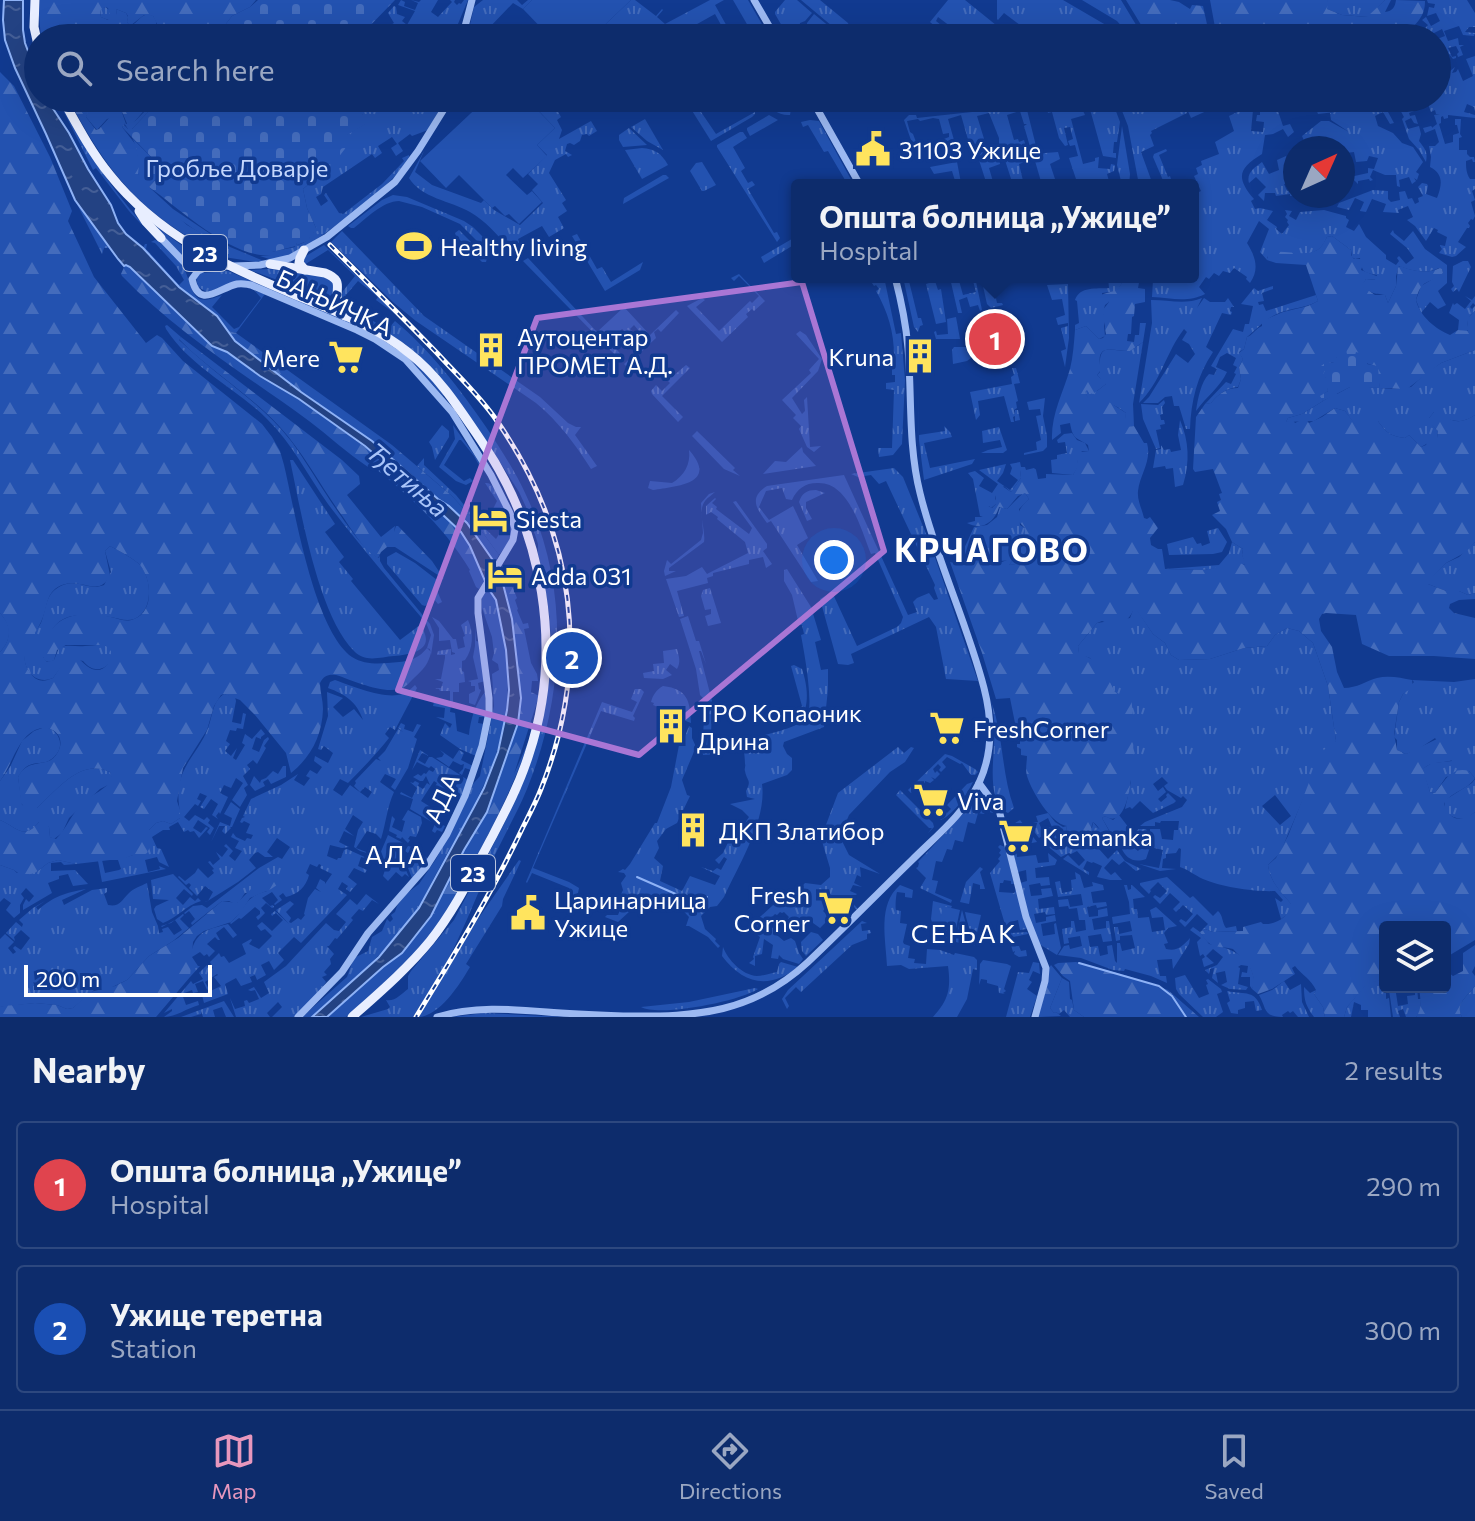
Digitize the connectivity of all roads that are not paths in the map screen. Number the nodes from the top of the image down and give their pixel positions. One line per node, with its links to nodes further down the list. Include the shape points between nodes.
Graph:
1 (35, 0): 4 (main road)
2 (472, 0): 5 (street)
3 (754, 0): 6 (street)
4 (34, 24)
5 (466, 24)
6 (768, 24)
7 (70, 112): 11 (main road, 23)
8 (442, 112): 13 (street, БАЊИЧКА, via 399,178)
9 (819, 112): 10 (street)
10 (857, 179)
11 (133, 201): 12 (main road); 21 (main road, 23, via 207,255)
12 (161, 238): 14 (street)
13 (304, 250): 15 (street, БАЊИЧКА); 17 (main road, via 299,263)
14 (185, 263): 16 (street, БАЊИЧКА); 18 (street)
15 (265, 265): 16 (street, БАЊИЧКА); 17 (main road)
16 (207, 267): 18 (street)
17 (305, 270): 20 (main road, via 332,276)
18 (192, 279): 23 (street, БАЊИЧКА, via 205,296 240,284 265,290 375,339 411,365 452,412 514,524 515,534)
19 (896, 283): 24 (street, via 907,343 911,442 919,491 988,705 989,749)
20 (338, 292): 21 (main road); 22 (main road)
21 (316, 303): 22 (main road, 23)
22 (345, 316): 26 (main road, 23, via 386,336 423,364 494,461 535,557 546,648 542,704 530,753 490,840 430,942)
23 (481, 593): 25 (street, АДА, via 489,712 465,796 434,856 342,972)
24 (979, 783): 27 (street, via 955,817 830,941 788,979 753,999 685,1016 496,1009); 28 (street, via 999,810 1026,917 1046,968)
25 (298, 1017)
26 (352, 1017)
27 (437, 1017)
28 (1035, 1017)

